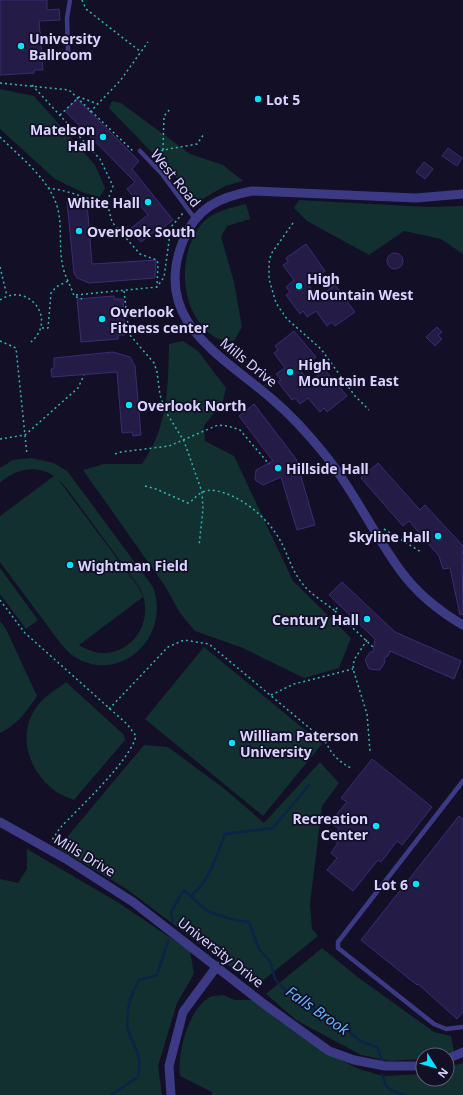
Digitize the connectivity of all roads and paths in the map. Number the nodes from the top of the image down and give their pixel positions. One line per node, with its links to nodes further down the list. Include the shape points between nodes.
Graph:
1 (70, 0): 4 (lane, via 67,18)
2 (82, 0): 5 (path, via 86,9)
3 (148, 42): 5 (path)
4 (68, 52)
5 (140, 52): 9 (path, via 120,81)
6 (0, 83): 7 (path)
7 (32, 85): 8 (path, via 69,90); 12 (path)
8 (78, 98): 9 (path); 11 (path); 12 (path)
9 (98, 104): 11 (path)
10 (171, 108): 15 (path, via 164,116)
11 (91, 111): 16 (path, via 132,151)
12 (60, 116): 20 (path, via 100,159 113,186)
13 (204, 134): 15 (path, via 197,144)
14 (0, 138): 18 (path, via 42,178)
15 (163, 150): 17 (path)
16 (140, 151): 21 (lane, West Road, via 162,174)
17 (155, 157)
18 (48, 188): 20 (path, via 62,189 84,199); 25 (path, via 57,205 63,267)
19 (463, 194): 22 (street, Mills Drive, via 416,198 252,191 232,195 214,204)
20 (107, 204): 26 (path, via 112,222 140,254 157,260)
21 (188, 209): 22 (lane, West Road); 26 (path, via 171,227 164,277)
22 (195, 219): 51 (street, Mills Drive, via 178,252 175,271 176,295 189,326 202,342 273,400 305,432 329,461 400,570 437,608)
23 (294, 223): 36 (path, via 271,254 270,279 276,303 288,319 322,349 355,396)
24 (0, 267): 28 (path)
25 (68, 281): 29 (path); 32 (path, via 56,286 51,293 48,328)
26 (157, 287): 27 (path)
27 (124, 291): 29 (path); 39 (path, via 129,334 154,363 166,412)
28 (7, 296): 31 (path); 32 (path, via 17,294 33,301 41,314)
29 (74, 296): 30 (path)
30 (82, 298)
31 (0, 300)
32 (42, 328): 34 (path)
33 (0, 341): 37 (path, via 16,348)
34 (31, 342)
35 (84, 374): 37 (path, via 78,388)
36 (369, 410)
37 (25, 436): 38 (path); 41 (path)
38 (0, 440)
39 (184, 441): 40 (path, via 169,446); 42 (path, via 218,425 228,426 240,430); 44 (path)
40 (114, 454)
41 (27, 455)
42 (269, 464)
43 (145, 486): 44 (path, via 188,503)
44 (202, 492): 46 (path); 50 (path, via 222,492 244,502 256,511 274,533 302,584)
45 (383, 528): 47 (path)
46 (199, 546)
47 (421, 552)
48 (0, 600): 56 (path, via 25,633)
49 (339, 605): 50 (path)
50 (335, 611): 52 (path)
51 (463, 625)
52 (367, 640): 53 (path); 54 (path, via 354,660)
53 (374, 648)
54 (352, 669): 55 (path, via 294,684); 57 (path, via 367,714)
55 (271, 695): 56 (path, via 209,644 184,640 168,647); 58 (path, via 325,742 332,755)
56 (109, 709): 61 (path, via 127,724 136,736 133,746 60,828)
57 (370, 751)
58 (353, 769)
59 (463, 781): 64 (lane, via 338,942 338,948 434,1024 446,1029)
60 (0, 822): 61 (street, Mills Drive)
61 (46, 848): 62 (street, Mills Drive)
62 (153, 916): 63 (street, University Drive)
63 (217, 966): 65 (street, University Drive, via 329,1051 354,1060 385,1066); 66 (street, via 183,1012 170,1066)
64 (463, 1027)
65 (415, 1066)
66 (171, 1095)

